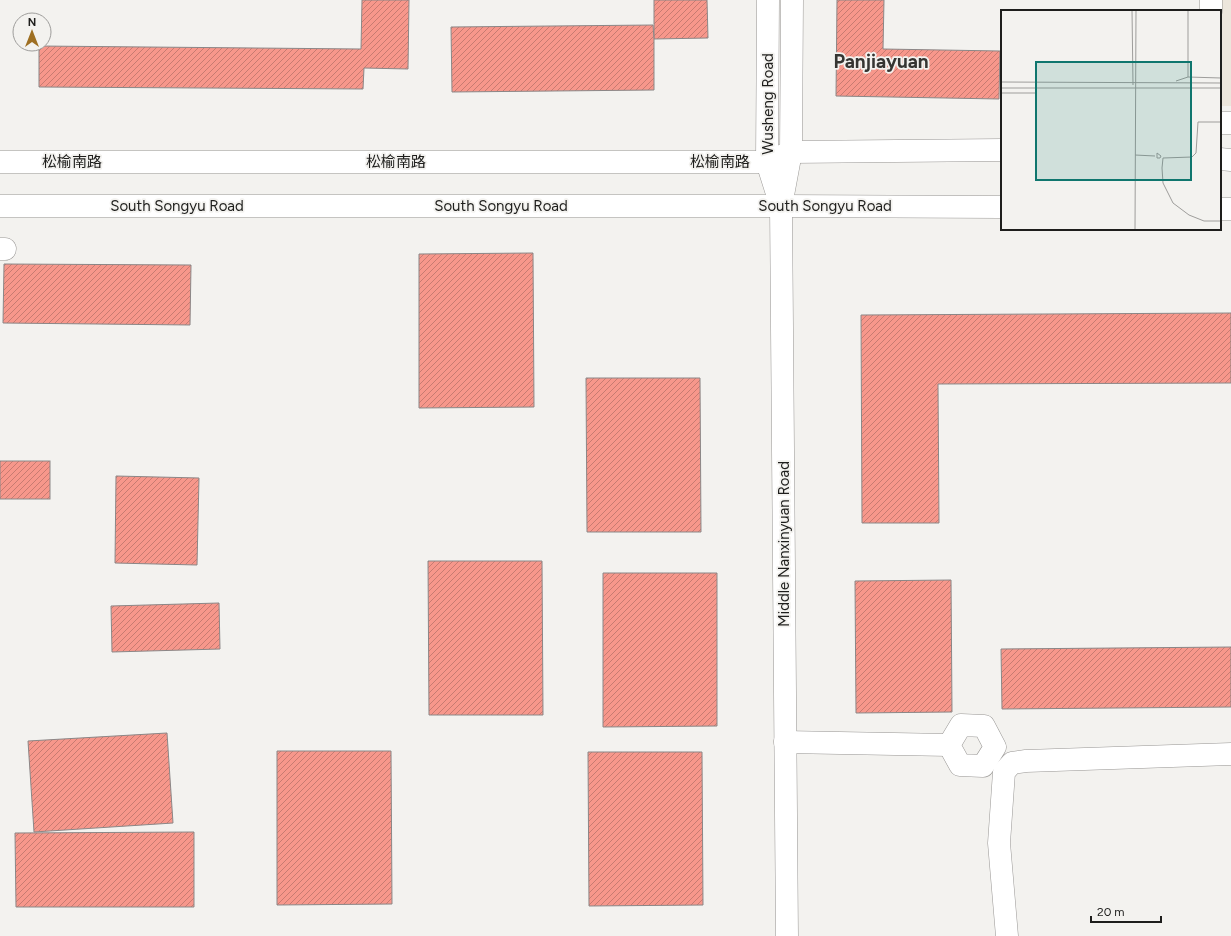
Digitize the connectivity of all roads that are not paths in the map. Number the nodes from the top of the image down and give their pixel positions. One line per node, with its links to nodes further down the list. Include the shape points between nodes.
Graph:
1 (768, 0): 10 (main road, Wusheng Road)
2 (792, 0): 6 (main road, Wusheng Road)
3 (1210, 0): 4 (main road)
4 (1211, 10)
5 (1001, 150): 6 (main road)
6 (791, 152): 10 (main road, 松榆南路); 12 (main road, Middle Nanxinyuan Road)
7 (1221, 159): 8 (main road)
8 (1231, 160)
9 (0, 162): 10 (main road, 松榆南路)
10 (767, 162): 12 (main road, Wusheng Road)
11 (0, 206): 12 (main road, South Songyu Road)
12 (781, 206): 13 (main road, South Songyu Road); 14 (main road, Middle Nanxinyuan Road)
13 (1001, 207)
14 (785, 742): 15 (main road); 19 (main road, Middle Nanxinyuan Road)
15 (949, 745): 16 (main road, via 960,765 983,766); 16 (main road, via 961,726 984,726 996,747)
16 (991, 754): 18 (main road)
17 (1231, 754): 18 (main road)
18 (1012, 763): 20 (main road, via 1004,772 999,843)
19 (786, 936)
20 (1007, 936)

